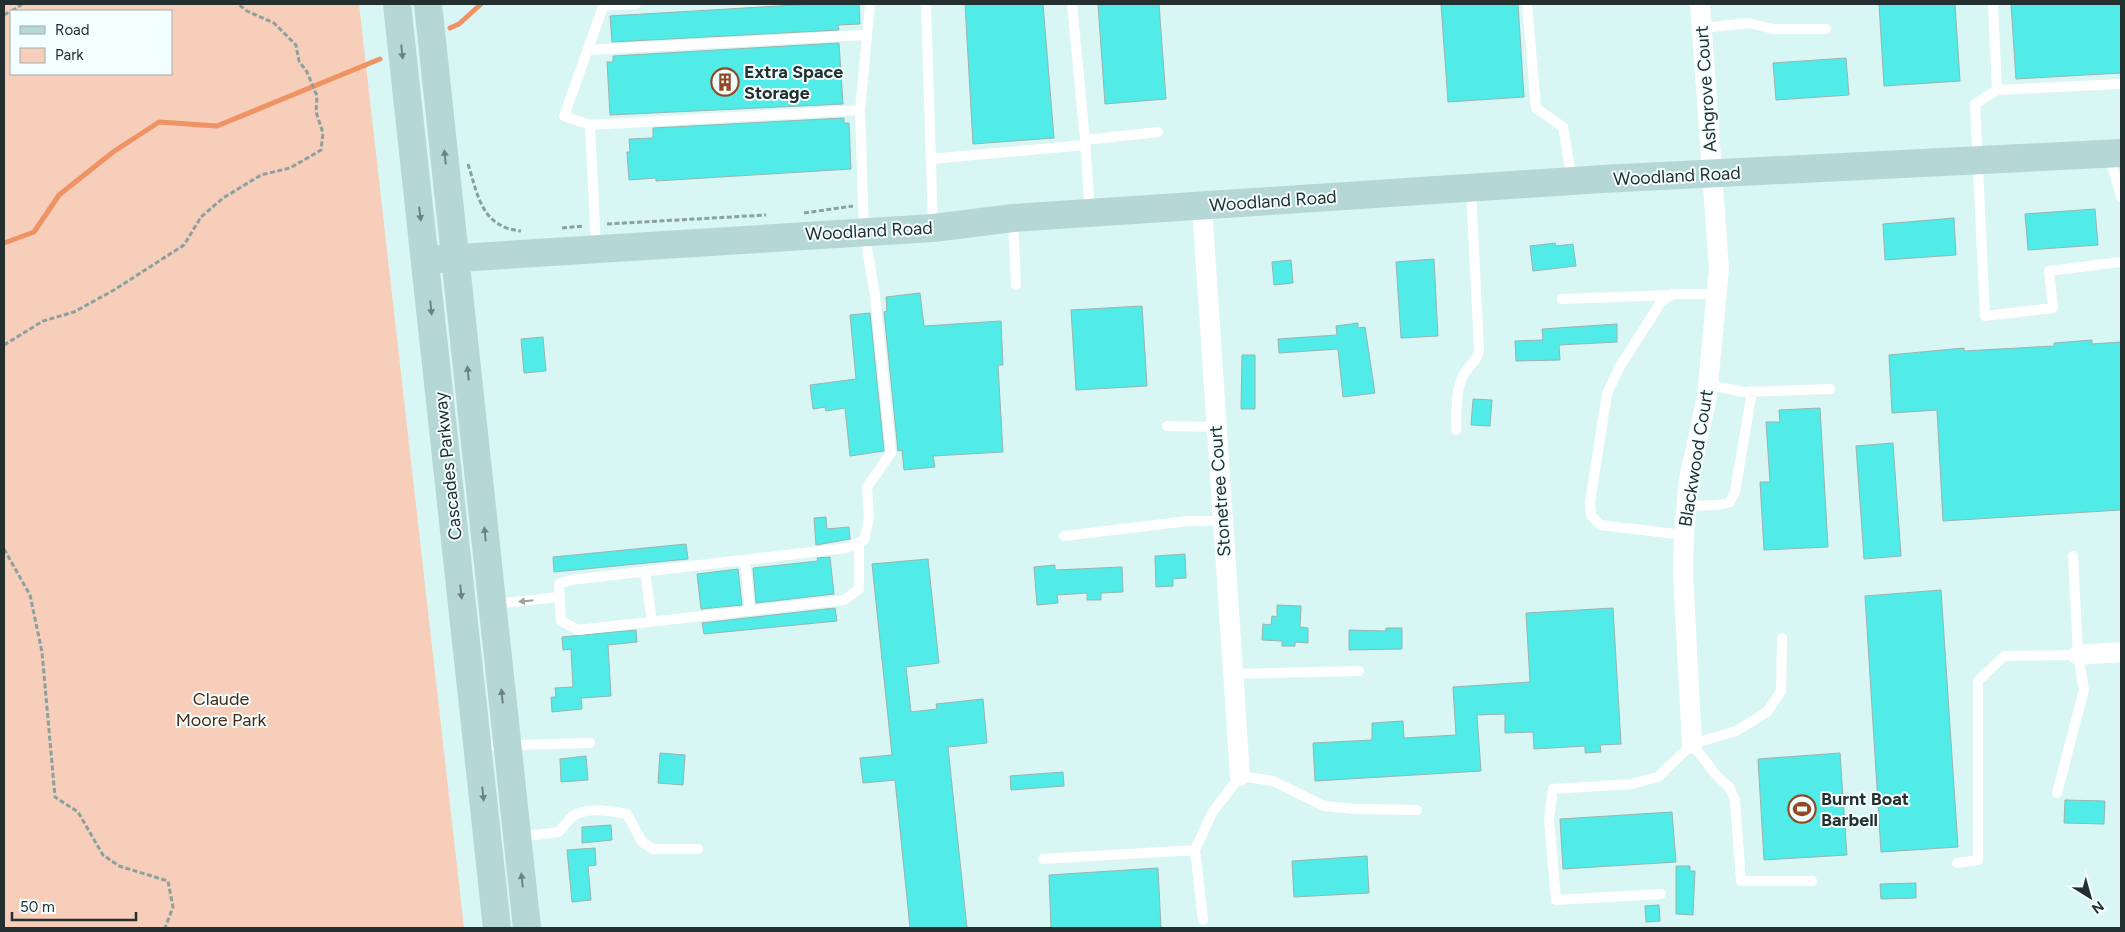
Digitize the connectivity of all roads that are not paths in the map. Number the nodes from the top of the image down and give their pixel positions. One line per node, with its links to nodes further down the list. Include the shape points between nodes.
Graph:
1 (397, 4): 35 (main road, Cascades Parkway, one-way to 35)
2 (428, 4): 34 (main road, Cascades Parkway, one-way to 2)
3 (636, 4): 10 (lane)
4 (870, 4): 13 (lane)
5 (926, 4): 22 (lane)
6 (1072, 4): 20 (lane)
7 (1527, 4): 25 (lane, via 1536,108 1563,127)
8 (1700, 4): 11 (street, Ashgrove Court)
9 (1994, 4): 16 (lane)
10 (604, 5): 14 (lane)
11 (1702, 28): 12 (lane, via 1749,23 1773,29); 24 (street, Ashgrove Court)
12 (1826, 28)
13 (866, 35): 14 (lane); 17 (lane)
14 (588, 50): 18 (lane, via 564,116)
15 (2121, 84): 16 (lane)
16 (1997, 90): 23 (lane, via 1975,104)
17 (860, 110): 18 (lane); 32 (lane)
18 (590, 125): 33 (lane)
19 (1158, 132): 20 (lane)
20 (1085, 143): 22 (lane); 29 (lane)
21 (2115, 153): 23 (main road, Woodland Road); 27 (lane)
22 (930, 159): 31 (lane)
23 (1979, 160): 24 (main road, Woodland Road); 36 (lane, via 1985,316 2053,308 2049,270)
24 (1711, 174): 25 (main road, Woodland Road); 39 (street, Blackwood Court)
25 (1572, 181): 26 (main road, Woodland Road)
26 (1471, 188): 28 (main road, Woodland Road); 46 (lane, via 1479,350 1477,360 1466,370 1460,383)
27 (2121, 197)
28 (1202, 206): 29 (main road, Woodland Road); 45 (street, Stonetree Court)
29 (1090, 213): 30 (main road, Woodland Road)
30 (1013, 218): 31 (main road, Woodland Road); 37 (lane)
31 (934, 228): 32 (main road, Woodland Road)
32 (864, 231): 33 (main road, Woodland Road); 51 (lane, via 875,295 891,453 867,487 869,518 866,536)
33 (596, 249): 34 (main road, Woodland Road)
34 (456, 257): 35 (main road, Woodland Road); 56 (main road, Cascades Parkway, one-way to 34)
35 (426, 260): 67 (main road, Cascades Parkway, one-way to 67)
36 (2121, 262)
37 (1016, 285)
38 (1672, 294): 39 (lane); 40 (lane); 49 (lane, via 1652,314 1618,368 1607,394 1590,502 1591,516 1600,525)
39 (1718, 294): 41 (street, Blackwood Court)
40 (1562, 299)
41 (1708, 385): 43 (lane); 47 (street, Blackwood Court)
42 (1830, 389): 43 (lane)
43 (1752, 391): 47 (lane, via 1735,492 1730,502)
44 (1167, 426): 45 (lane)
45 (1216, 428): 48 (street, Stonetree Court)
46 (1456, 430)
47 (1686, 506): 49 (street, Blackwood Court)
48 (1222, 521): 50 (lane, via 1188,521); 63 (street, Stonetree Court)
49 (1684, 535): 66 (street, Blackwood Court, via 1683,575)
50 (1064, 536)
51 (859, 543): 53 (lane, via 847,548); 57 (lane, via 859,589 844,600)
52 (2074, 556): 61 (lane)
53 (745, 560): 54 (lane); 57 (lane)
54 (645, 571): 55 (lane, via 571,580 558,584); 58 (lane)
55 (559, 597): 56 (lane, one-way to 56); 58 (lane, via 561,621 578,630)
56 (493, 604): 65 (main road, Cascades Parkway, one-way to 56)
57 (750, 611): 58 (lane)
58 (652, 622)
59 (1782, 638): 66 (lane, via 1781,691 1768,712 1736,730)
60 (2121, 652): 61 (street)
61 (2078, 655): 69 (lane, via 2084,690); 75 (lane, via 2004,656 1978,681 1978,860)
62 (1359, 671): 63 (lane)
63 (1232, 674): 68 (street, Stonetree Court)
64 (590, 743): 65 (lane)
65 (508, 744): 67 (lane); 71 (main road, Cascades Parkway)
66 (1692, 744): 76 (lane, via 1735,800 1741,881); 77 (lane, via 1658,777 1631,784 1553,789 1550,819 1556,900)
67 (478, 746): 79 (main road, Cascades Parkway, one-way to 79)
68 (1240, 776): 70 (lane, via 1273,781 1324,806); 73 (lane, via 1212,813)
69 (2057, 793)
70 (1417, 810)
71 (518, 837): 72 (lane, via 559,832 572,816 609,811 627,814 642,842 653,849); 80 (main road, Cascades Parkway, one-way to 71)
72 (698, 849)
73 (1195, 850): 74 (lane); 78 (lane)
74 (1043, 859)
75 (1957, 863)
76 (1812, 882)
77 (1661, 894)
78 (1203, 920)
79 (497, 928)
80 (527, 928)

